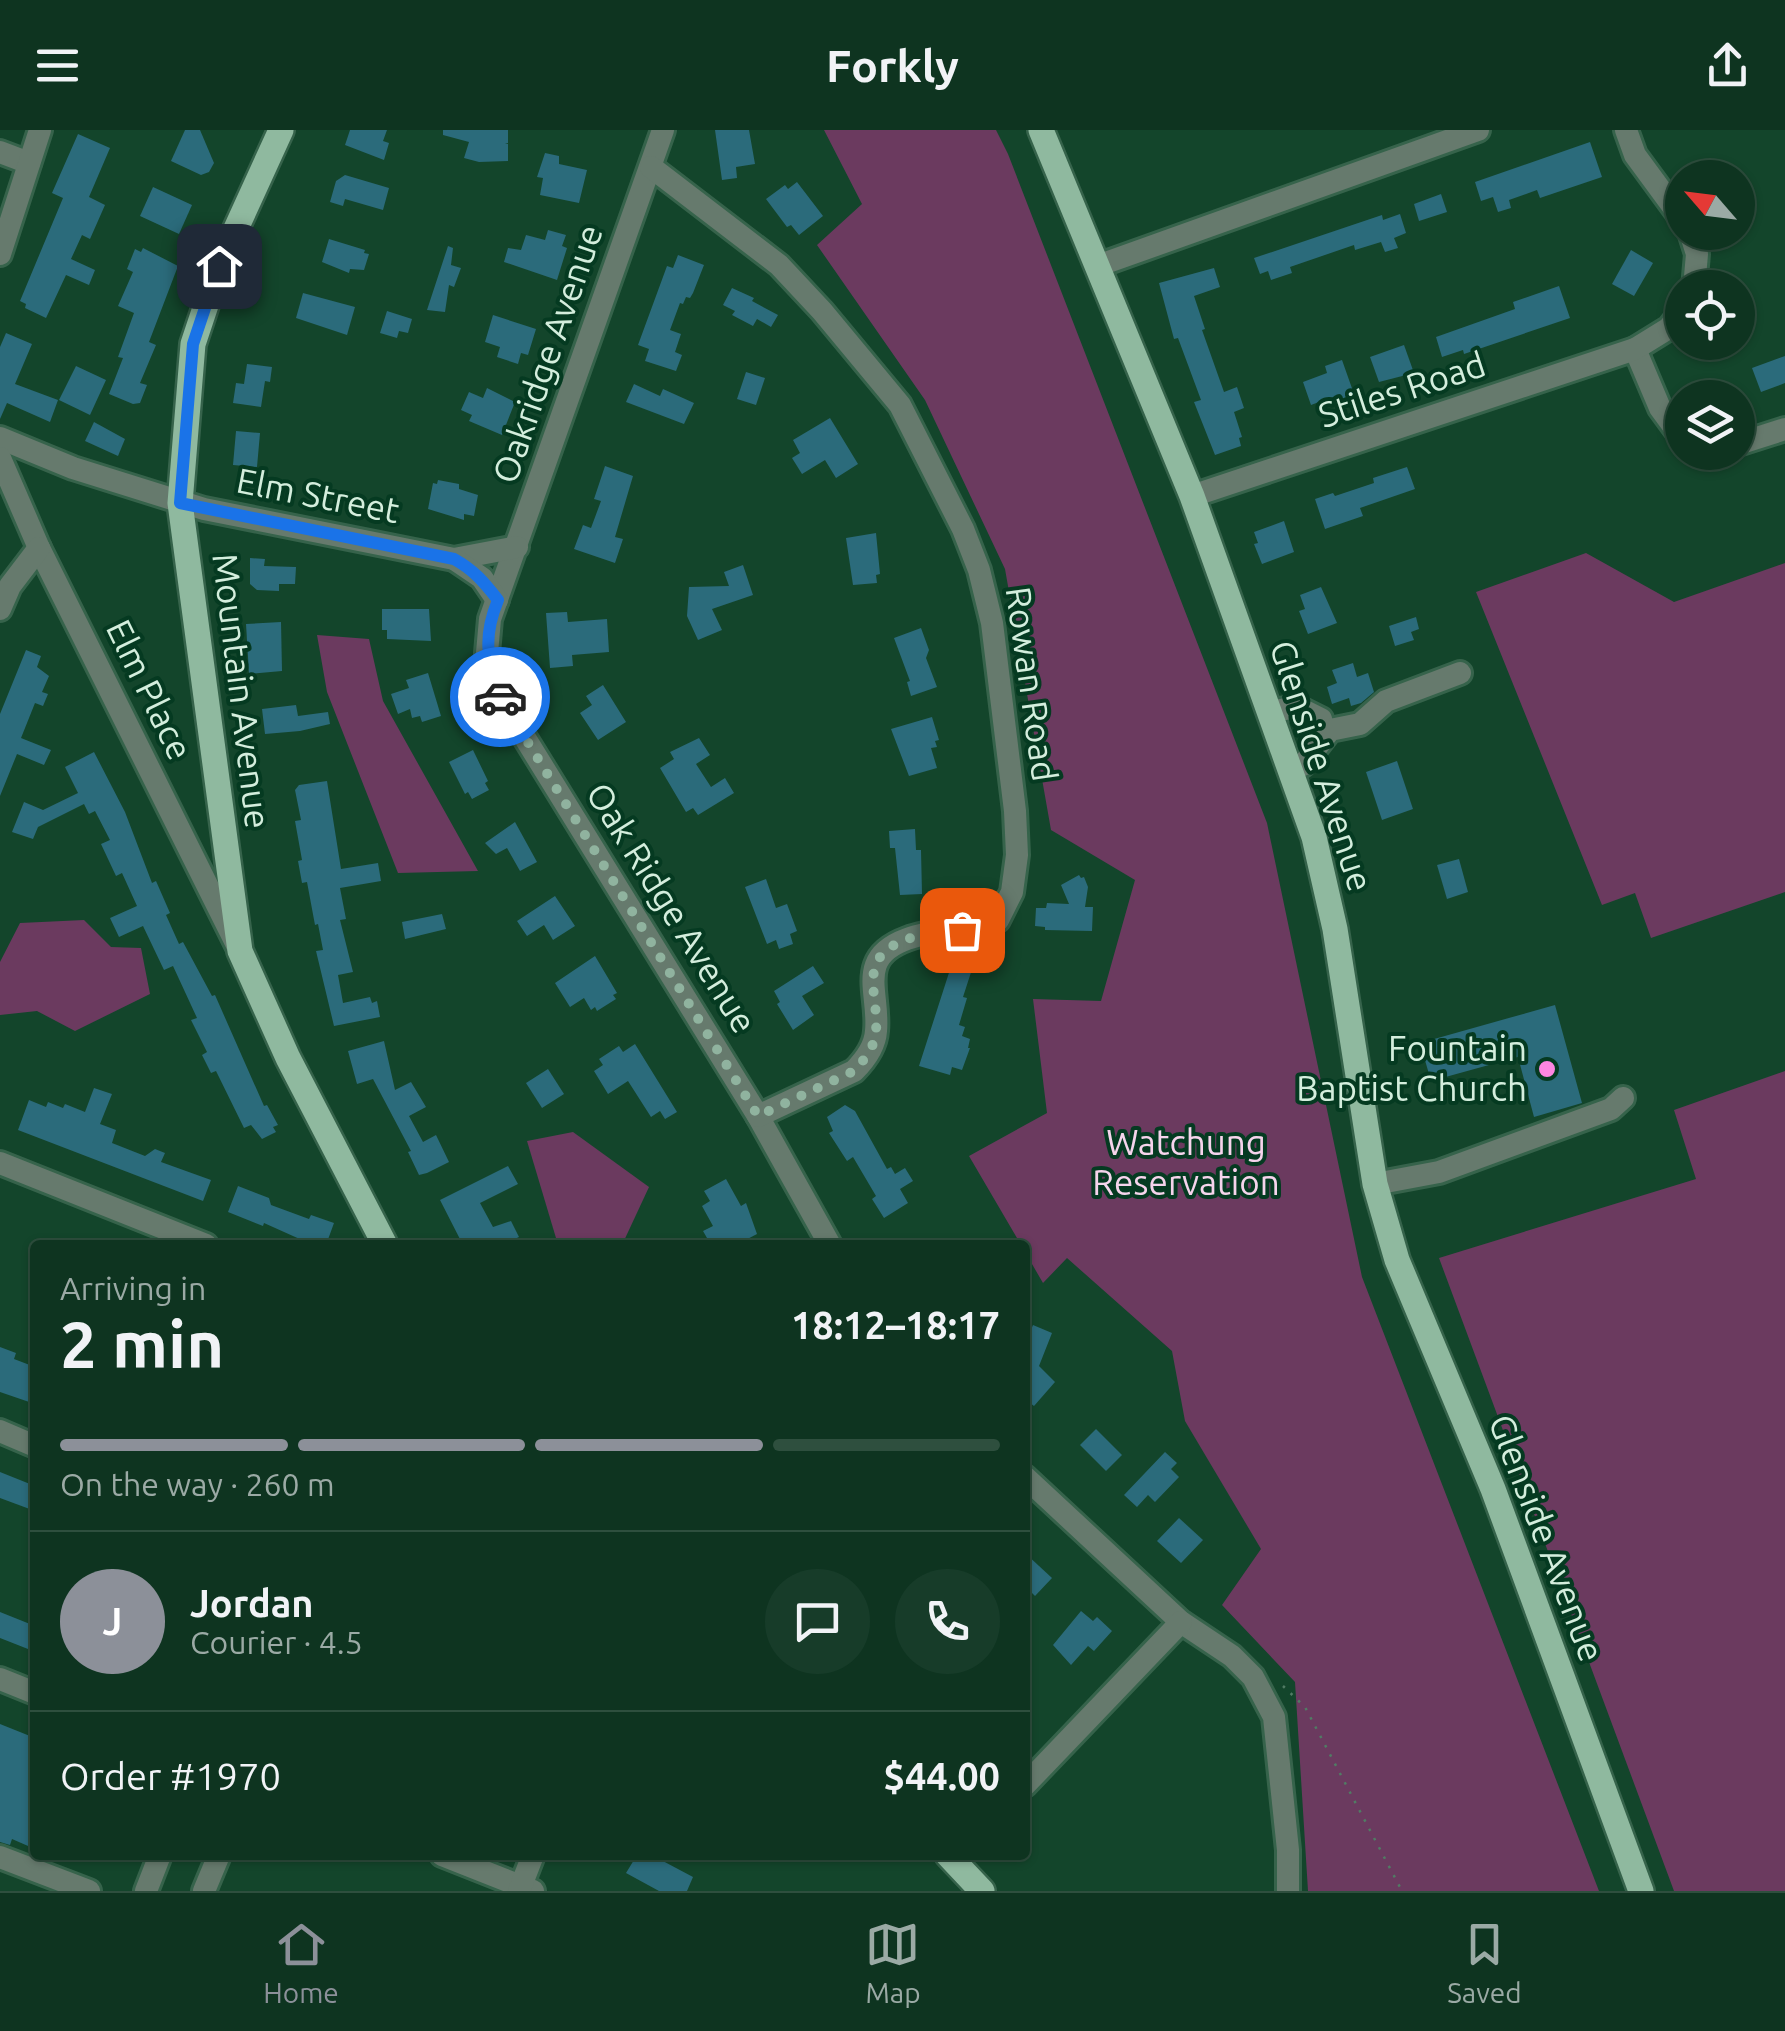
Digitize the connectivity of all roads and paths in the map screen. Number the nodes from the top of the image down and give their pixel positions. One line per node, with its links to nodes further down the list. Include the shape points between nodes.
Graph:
1 (40, 130): 8 (street)
2 (282, 130): 21 (main road, Mountain Avenue, via 219,266 193,344)
3 (663, 130): 9 (street, Oakridge Avenue)
4 (1041, 130): 12 (main road, Glenside Avenue)
5 (1478, 130): 12 (street)
6 (1626, 130): 10 (street, via 1635,156)
7 (0, 152): 8 (street)
8 (29, 163): 11 (street)
9 (651, 166): 22 (street, Oakridge Avenue); 33 (street, Rowan Road, via 779,265 900,405 978,570 992,623 1014,811 1012,892 998,920 906,939 888,951 873,968 876,1032 864,1060 854,1071)
10 (1665, 196)
11 (0, 254)
12 (1098, 266): 20 (main road, Glenside Avenue)
13 (1665, 330): 14 (street, Stiles Road)
14 (1635, 350): 15 (street); 20 (street, Stiles Road)
15 (1665, 415)
16 (1785, 429): 18 (street)
17 (0, 438): 21 (street, Elm Street)
18 (1755, 439)
19 (0, 458): 23 (street, Elm Place)
20 (1192, 496): 28 (main road, Glenside Avenue)
21 (180, 503): 24 (street, Elm Street); 31 (main road, Mountain Avenue)
22 (517, 547): 24 (street, Elm Street); 25 (street, Oakridge Avenue)
23 (39, 548): 26 (street); 31 (street, Elm Place)
24 (454, 559): 25 (street, Elm Street, via 482,578)
25 (498, 600): 33 (street, Oak Ridge Avenue, via 486,653 501,699)
26 (0, 609)
27 (1460, 673): 29 (street, via 1386,701 1360,724)
28 (1269, 712): 29 (street, via 1296,707 1321,719); 30 (main road, Glenside Avenue)
29 (1325, 734): 30 (street, via 1303,765)
30 (1289, 768): 35 (main road, Glenside Avenue, via 1326,880)
31 (240, 951): 37 (main road, Mountain Avenue)
32 (1623, 1098): 35 (street, via 1611,1110 1439,1172)
33 (758, 1116): 38 (street, Oak Ridge Avenue)
34 (0, 1163): 36 (street)
35 (1375, 1184): 61 (main road, Glenside Avenue, via 1410,1297 1493,1489)
36 (193, 1240)
37 (381, 1240)
38 (827, 1240)
39 (0, 1431): 40 (street)
40 (30, 1444)
41 (1030, 1482): 42 (street)
42 (1181, 1622): 43 (street); 46 (street)
43 (1253, 1677): 59 (street, via 1274,1717); 60 (path, via 1278,1682 1304,1707)
44 (0, 1680): 45 (street)
45 (30, 1692)
46 (1030, 1780)
47 (0, 1856): 53 (street)
48 (158, 1860): 56 (street)
49 (216, 1860): 57 (street)
50 (454, 1860): 54 (street)
51 (532, 1860): 54 (street)
52 (956, 1860): 58 (main road)
53 (34, 1881): 55 (street)
54 (524, 1890)
55 (89, 1891)
56 (146, 1891)
57 (204, 1891)
58 (982, 1891)
59 (1288, 1891)
60 (1402, 1891)
61 (1640, 1891)

